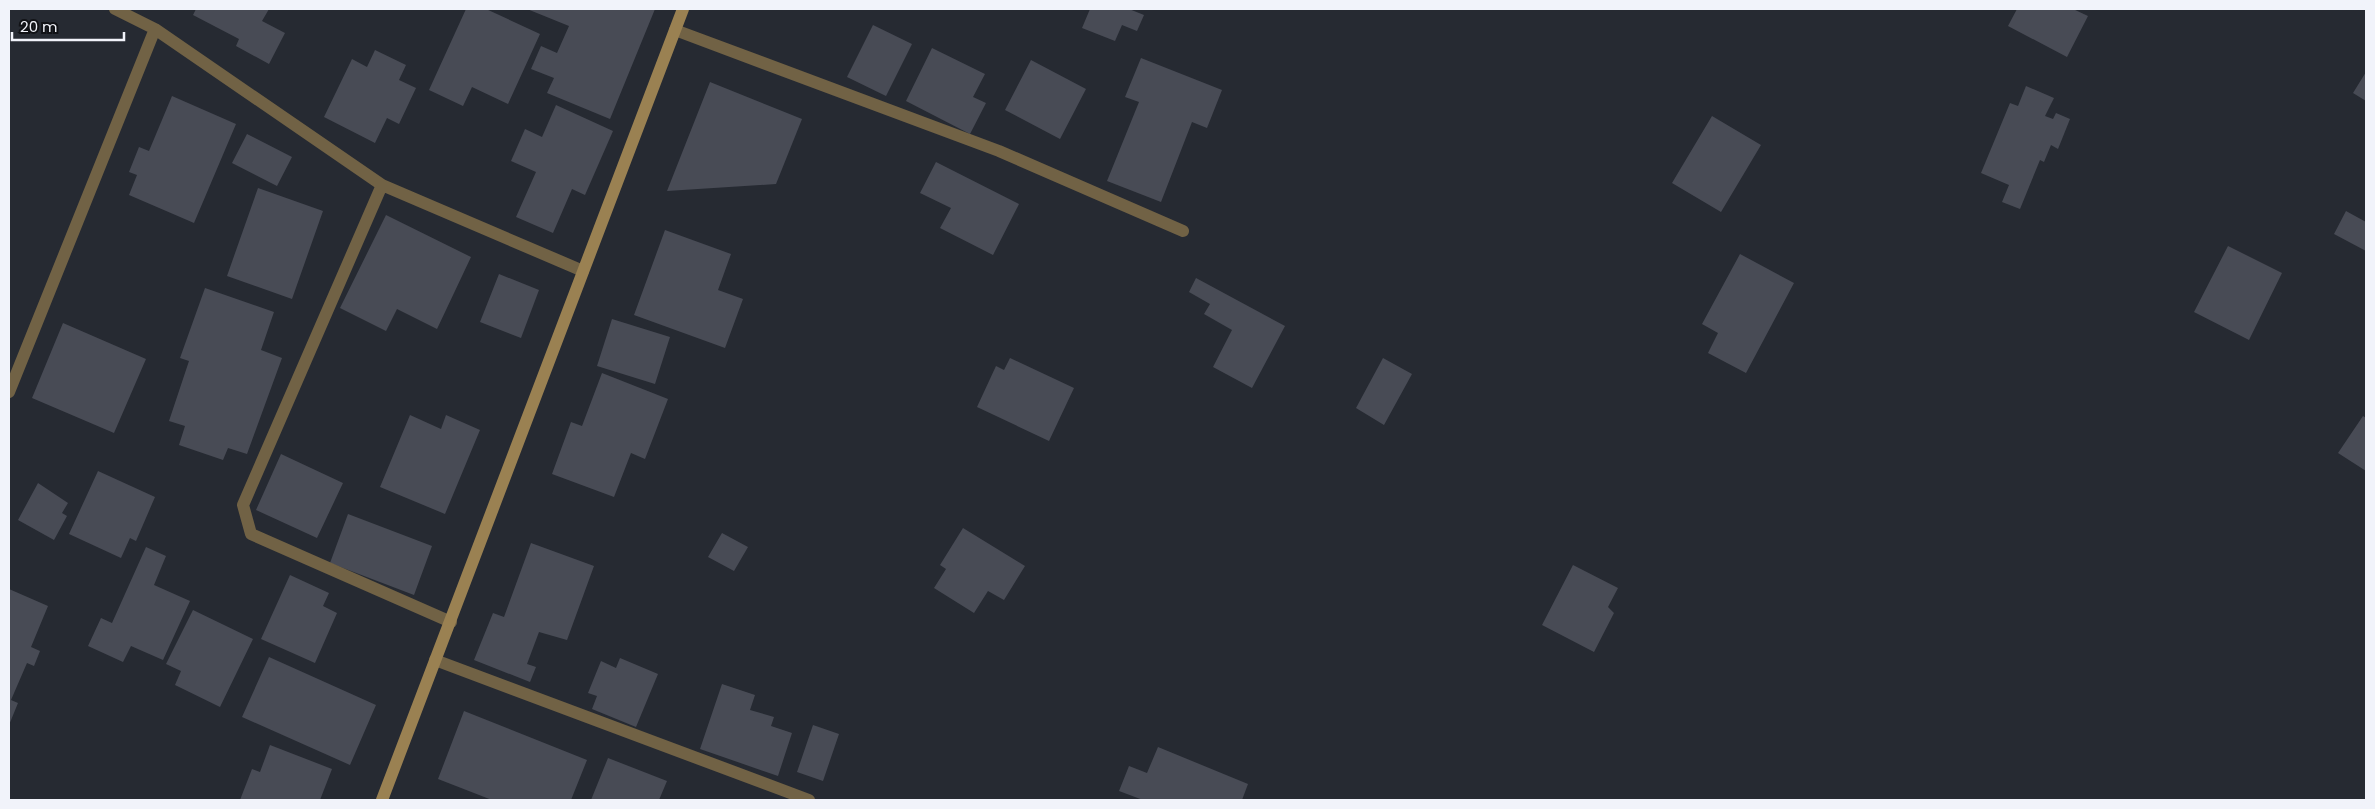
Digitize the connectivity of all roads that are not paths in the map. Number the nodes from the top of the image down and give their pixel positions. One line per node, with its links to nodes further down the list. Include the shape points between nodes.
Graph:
1 (114, 9): 3 (street)
2 (683, 9): 4 (street)
3 (155, 29): 5 (street); 8 (street)
4 (675, 30): 6 (street, via 1000,151); 7 (street)
5 (382, 185): 7 (street); 9 (street, via 243,505 251,534)
6 (1183, 231)
7 (583, 271): 9 (street)
8 (9, 392)
9 (450, 622): 10 (street)
10 (436, 660): 11 (street); 12 (street)
11 (382, 800)
12 (809, 800)

